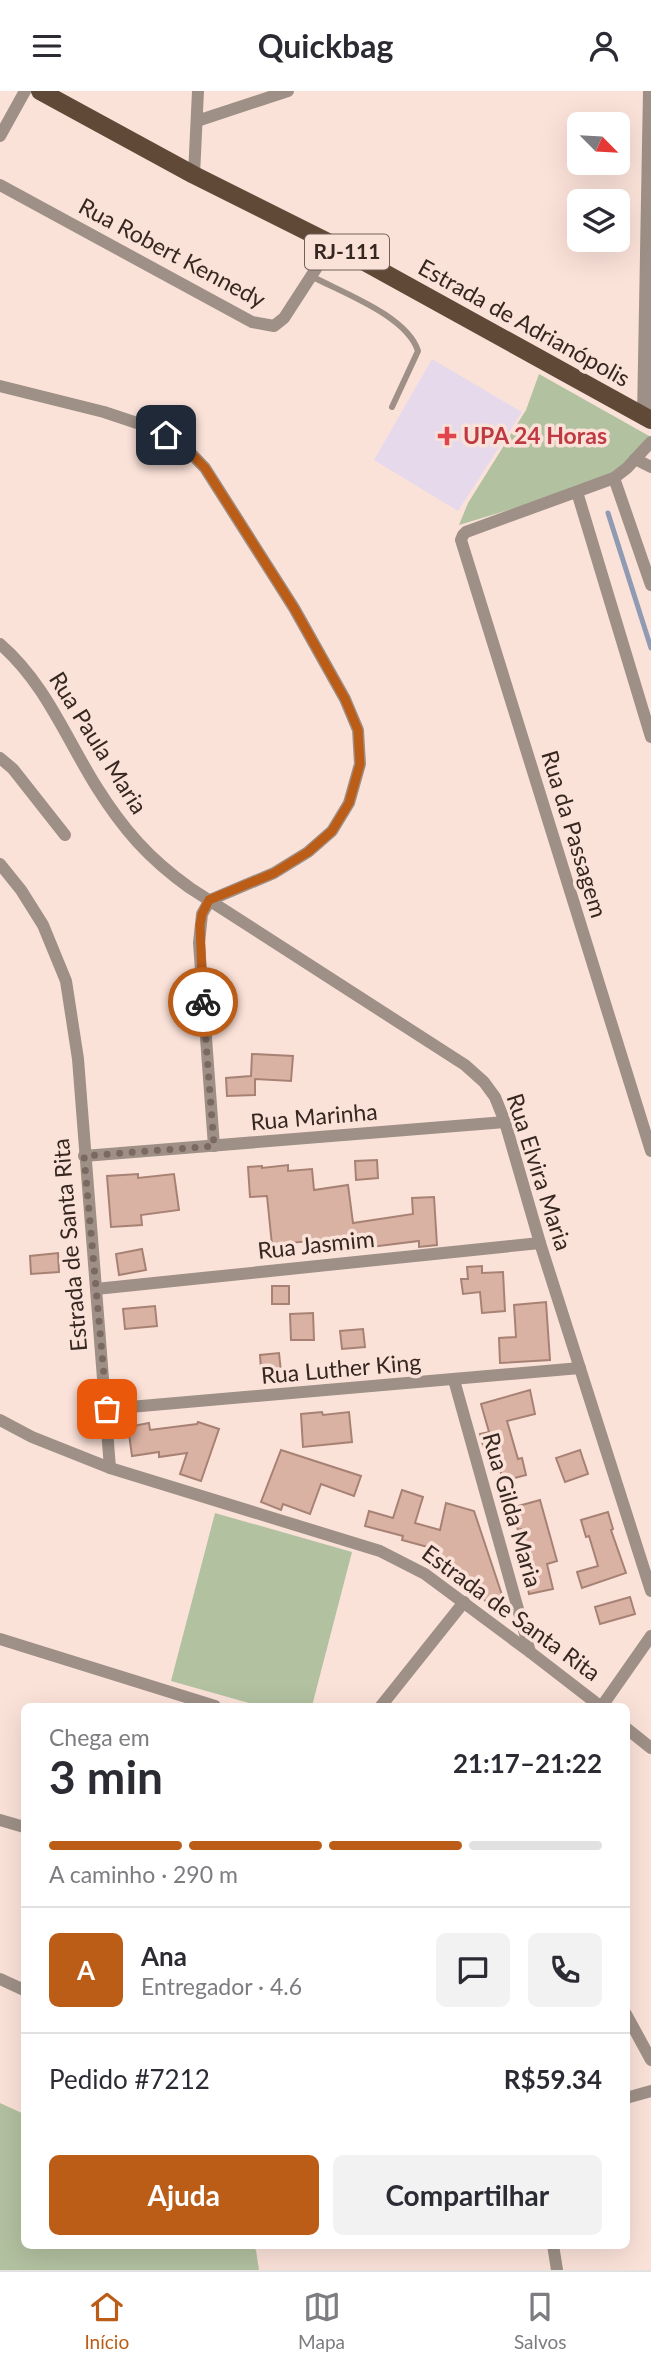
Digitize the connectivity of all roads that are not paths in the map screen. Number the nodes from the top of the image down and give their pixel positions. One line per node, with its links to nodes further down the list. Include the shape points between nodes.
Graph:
1 (25, 91): 8 (street)
2 (40, 91): 9 (main road, Estrada de Adrianópolis / RJ-111)
3 (198, 91): 6 (street)
4 (288, 91): 6 (street)
5 (651, 91): 7 (street)
6 (197, 121): 9 (street)
7 (651, 126): 15 (street)
8 (0, 136)
9 (194, 174): 11 (main road, Estrada de Adrianópolis / RJ-111)
10 (0, 185): 12 (street, Rua Robert Kennedy, via 252,322 274,326)
11 (332, 244): 12 (street, Rua Robert Kennedy); 15 (main road, Estrada de Adrianópolis / RJ-111)
12 (311, 277): 14 (lane, via 384,314 414,339 418,351)
13 (0, 386): 27 (street, via 104,412 180,442 205,468 294,608 358,730 360,764 349,803 332,831 274,873)
14 (392, 407)
15 (648, 418)
16 (651, 442): 17 (street)
17 (635, 459): 18 (street); 19 (street)
18 (651, 467)
19 (609, 480): 20 (street); 21 (street)
20 (582, 490): 23 (street); 29 (street, Rua da Passagem, via 461,536)
21 (651, 585)
22 (0, 644): 27 (street, Rua Paula Maria, via 40,687 124,828 149,857)
23 (651, 737)
24 (0, 758): 25 (street)
25 (65, 835)
26 (0, 864): 33 (street, Estrada de Santa Rita, via 43,925 66,981 78,1059)
27 (209, 900): 30 (street, Rua Elvira Maria, via 465,1065 495,1097); 31 (street, via 202,914 199,943)
28 (651, 1103): 29 (street)
29 (638, 1107): 32 (street, Rua da Passagem)
30 (505, 1122): 31 (street, Rua Marinha); 34 (street, Rua Elvira Maria)
31 (214, 1146): 33 (street, Rua Marinha)
32 (651, 1151)
33 (84, 1156): 35 (street, Estrada de Santa Rita)
34 (540, 1243): 35 (street, Rua Jasmim); 36 (street, Rua Elvira Maria)
35 (96, 1289): 38 (street, Estrada de Santa Rita)
36 (580, 1368): 37 (street, Rua Luther King); 41 (street, Rua Elvira Maria)
37 (454, 1380): 38 (street, Rua Luther King); 45 (street, Rua Gilda Maria)
38 (107, 1409): 40 (street, Estrada de Santa Rita)
39 (0, 1420): 40 (street)
40 (110, 1468): 42 (street, Estrada de Santa Rita, via 380,1551 425,1574)
41 (651, 1591)
42 (464, 1602): 45 (street, Estrada de Santa Rita); 47 (street)
43 (651, 1636): 49 (street)
44 (0, 1639): 46 (street)
45 (530, 1652): 48 (street, Estrada de Santa Rita)
46 (205, 1703)
47 (383, 1703)
48 (597, 1703)
49 (603, 1703)
50 (630, 1731): 51 (street)
51 (651, 1748)
52 (0, 1820): 53 (street)
53 (21, 1826)
54 (0, 1979): 55 (street)
55 (21, 1989)
56 (630, 2021): 57 (street)
57 (651, 2060)
58 (651, 2091): 59 (street)
59 (630, 2097)
60 (554, 2249): 61 (street)
61 (557, 2270)

